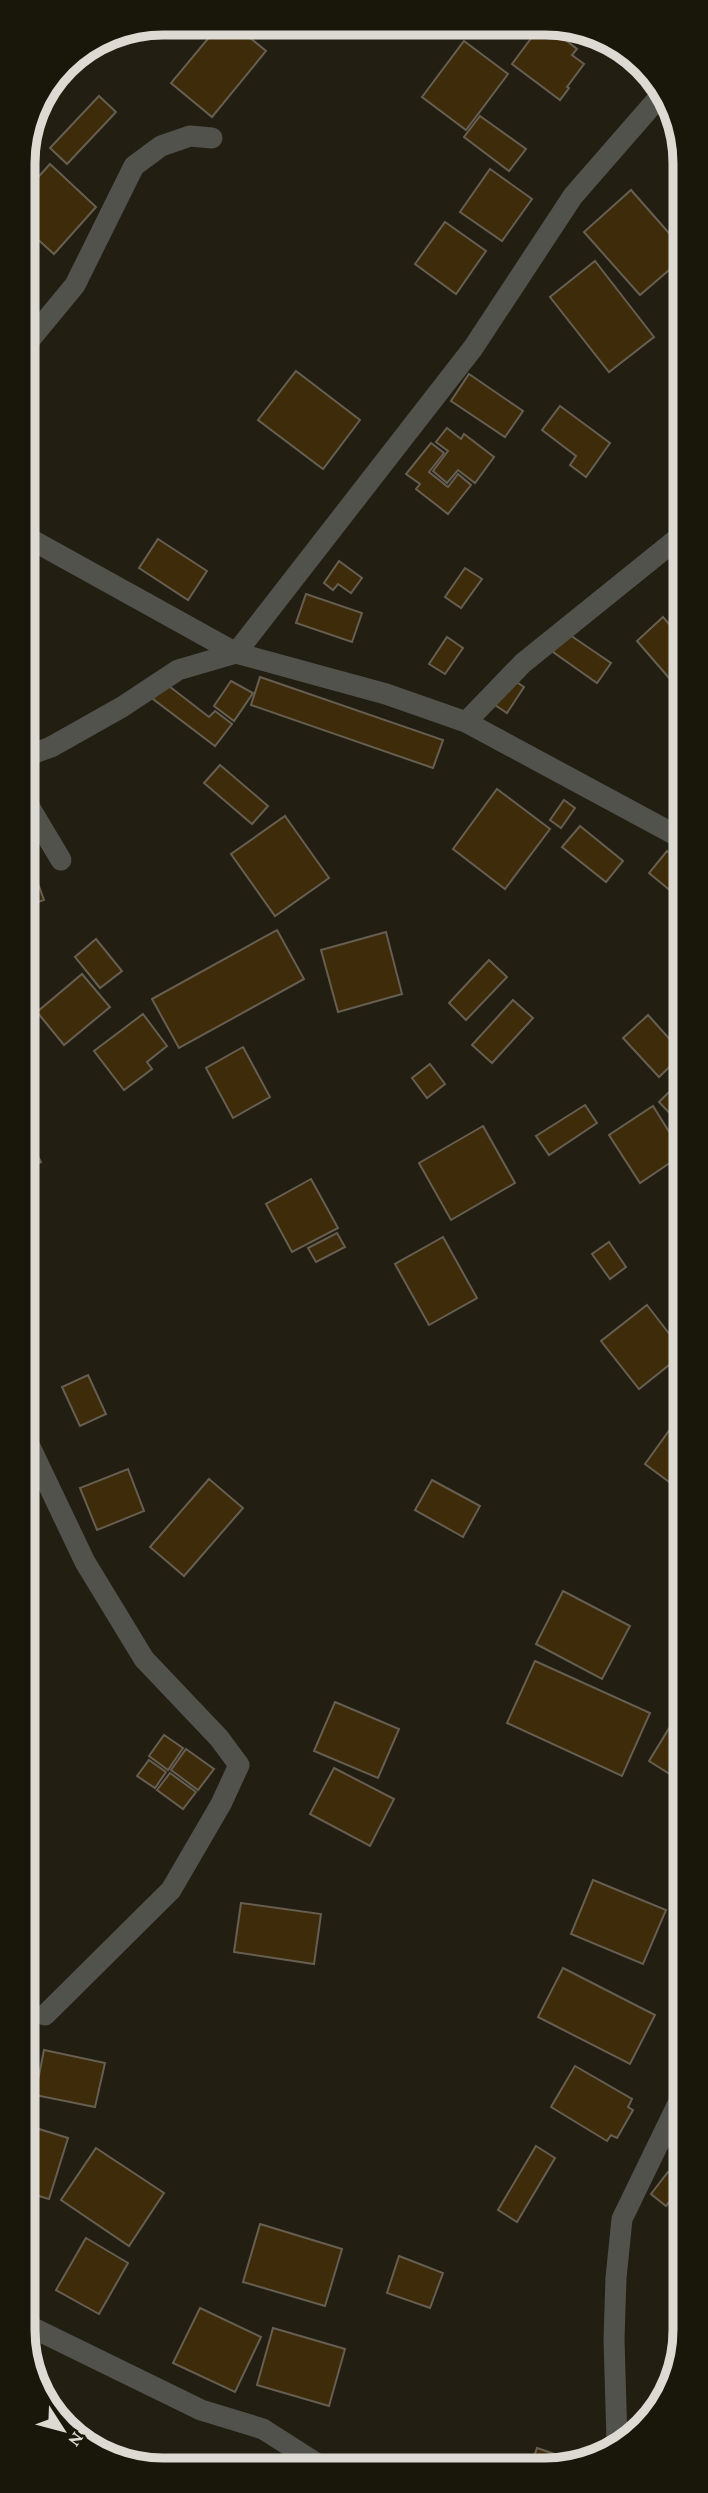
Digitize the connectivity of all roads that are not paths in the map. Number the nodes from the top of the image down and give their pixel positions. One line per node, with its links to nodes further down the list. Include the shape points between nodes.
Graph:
1 (657, 100): 6 (street, via 573,196 473,348)
2 (212, 138): 3 (street, via 190,136 161,146 134,166 75,285)
3 (35, 333)
4 (35, 542): 6 (street)
5 (673, 542): 7 (street, via 523,663)
6 (236, 653): 7 (street, via 386,694); 8 (street, via 178,670 110,714)
7 (466, 722): 10 (street)
8 (35, 753)
9 (35, 816): 11 (street)
10 (673, 834)
11 (61, 860)
12 (35, 1457): 13 (street, via 85,1562 144,1659 239,1765 222,1804 171,1890)
13 (45, 2015)
14 (673, 2114): 16 (street, via 622,2219 614,2339)
15 (35, 2329): 17 (street, via 201,2410 263,2429)
16 (617, 2435)
17 (308, 2458)

